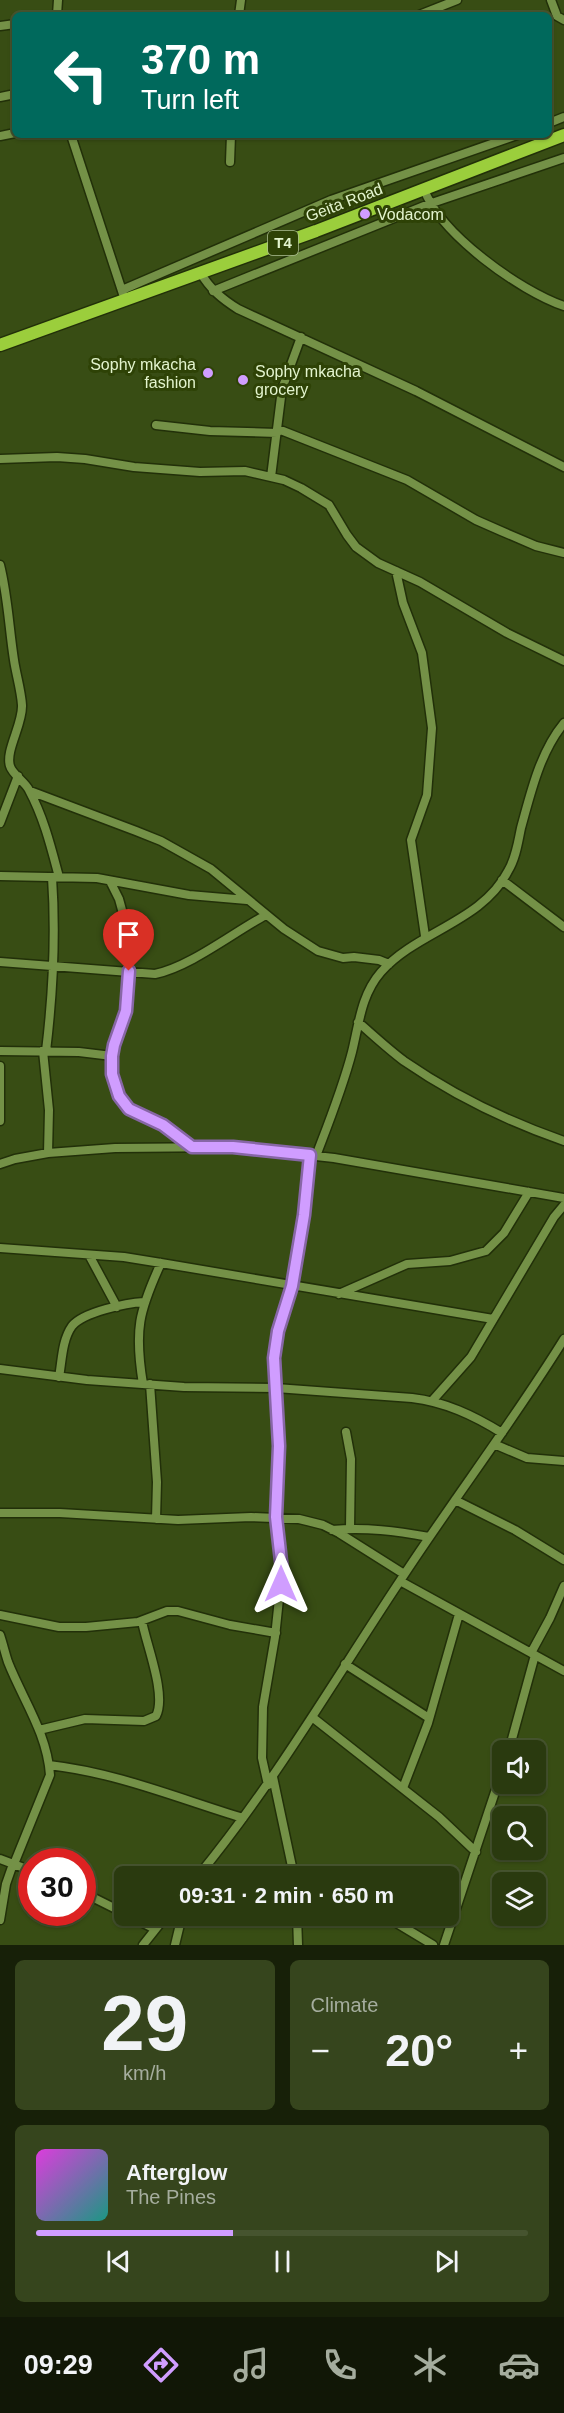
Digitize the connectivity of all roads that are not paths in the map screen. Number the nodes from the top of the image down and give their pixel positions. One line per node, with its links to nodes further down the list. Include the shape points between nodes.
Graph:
1 (457, 0): 3 (street)
2 (551, 0): 5 (street, via 557,16)
3 (446, 1): 4 (street)
4 (425, 12)
5 (564, 21)
6 (564, 135): 12 (highway, Geita Road / T4)
7 (72, 138): 16 (street)
8 (231, 138): 11 (street)
9 (508, 138): 16 (street, via 331,200)
10 (564, 158): 13 (street)
11 (230, 162)
12 (424, 189): 13 (street); 14 (highway, Geita Road / T4)
13 (429, 204): 15 (street); 17 (street, via 444,223 489,263 527,291)
14 (200, 273): 15 (street); 16 (highway, Geita Road / T4)
15 (213, 291): 18 (street, via 238,309)
16 (124, 296): 19 (highway, Geita Road / T4)
17 (564, 306)
18 (301, 337): 21 (street, via 282,389); 23 (street)
19 (0, 345)
20 (156, 424): 21 (street, via 210,431)
21 (278, 431): 24 (street); 25 (street, via 407,480 476,519 536,546)
22 (0, 459): 24 (street, via 85,459 200,472 245,471)
23 (564, 467)
24 (271, 477): 27 (street, via 301,488 329,505 356,547)
25 (564, 552)
26 (0, 565): 30 (street, via 22,705 9,763)
27 (396, 571): 28 (street); 40 (street, via 422,653 432,728 427,795 411,840)
28 (564, 661)
29 (564, 723): 35 (street, via 552,737 537,774 516,854)
30 (18, 776): 31 (street); 32 (street)
31 (30, 791): 34 (street, via 48,835); 37 (street, via 161,841 211,869)
32 (0, 823)
33 (0, 876): 34 (street)
34 (55, 877): 36 (street); 43 (street)
35 (502, 880): 39 (street); 40 (street, via 466,915)
36 (110, 881): 37 (street, via 189,895); 44 (street, via 128,932)
37 (247, 900): 38 (street)
38 (266, 915): 42 (street, via 318,951); 44 (street, via 166,972)
39 (564, 927)
40 (425, 936): 42 (street)
41 (0, 962): 43 (street)
42 (389, 964): 45 (street, via 367,993)
43 (52, 966): 44 (street); 46 (street)
44 (129, 971): 48 (street, via 126,1011)
45 (358, 1022): 51 (street, via 434,1080); 54 (street, via 348,1063)
46 (44, 1051): 47 (street); 48 (street); 53 (street)
47 (0, 1052)
48 (112, 1056): 52 (street, via 112,1074 124,1104)
49 (0, 1066): 50 (street)
50 (0, 1121)
51 (564, 1141)
52 (192, 1147): 53 (street); 54 (street)
53 (48, 1153): 55 (street)
54 (313, 1155): 56 (street); 62 (street)
55 (0, 1164)
56 (529, 1192): 57 (street); 63 (street, via 504,1233 486,1251 450,1261 408,1264)
57 (564, 1198)
58 (564, 1206): 66 (street)
59 (0, 1248): 60 (street)
60 (89, 1256): 61 (street); 65 (street)
61 (161, 1263): 62 (street); 64 (street)
62 (292, 1286): 63 (street); 71 (street, via 278,1331 274,1358)
63 (338, 1294): 66 (street)
64 (144, 1302): 65 (street); 70 (street, via 138,1337)
65 (117, 1307): 69 (street, via 86,1317 72,1327 63,1349)
66 (494, 1319): 72 (street, via 471,1357)
67 (564, 1339): 74 (street)
68 (0, 1369): 69 (street)
69 (59, 1377): 70 (street)
70 (147, 1384): 71 (street); 80 (street, via 156,1461)
71 (276, 1388): 72 (street); 79 (street)
72 (432, 1401): 74 (street, via 470,1415)
73 (346, 1432): 81 (street, via 351,1459)
74 (502, 1433): 75 (street)
75 (494, 1444): 76 (street, via 527,1458); 77 (street)
76 (564, 1461)
77 (454, 1500): 83 (street); 84 (street)
78 (0, 1513): 80 (street)
79 (276, 1517): 80 (street); 82 (street, via 298,1519); 90 (street, via 282,1570)
80 (156, 1520)
81 (350, 1528): 82 (street); 83 (street, via 389,1529)
82 (332, 1530): 85 (street)
83 (429, 1537): 85 (street)
84 (564, 1560)
85 (402, 1577): 87 (street); 93 (street)
86 (564, 1586): 92 (street)
87 (459, 1614): 92 (street); 96 (street)
88 (0, 1615): 89 (street, via 59,1627)
89 (142, 1621): 90 (street, via 178,1611); 97 (street, via 157,1685 156,1716 144,1720 85,1719)
90 (276, 1633): 100 (street, via 262,1714 262,1758)
91 (0, 1635): 97 (street)
92 (533, 1654): 94 (street); 98 (street)
93 (345, 1664): 95 (street); 96 (street)
94 (564, 1671)
95 (312, 1717): 100 (street); 101 (street)
96 (429, 1718): 101 (street)
97 (39, 1730): 99 (street)
98 (512, 1740)
99 (49, 1765): 103 (street, via 119,1777); 106 (street, via 50,1775)
100 (271, 1781): 103 (street); 109 (street)
101 (403, 1788): 104 (street)
102 (495, 1794): 104 (street)
103 (243, 1818): 108 (street)
104 (476, 1852): 123 (street)
105 (0, 1859): 106 (street)
106 (14, 1864): 107 (street); 112 (street)
107 (18, 1866)
108 (206, 1866)
109 (292, 1866)
110 (96, 1899): 111 (street)
111 (114, 1908)
112 (0, 1920)
113 (149, 1926): 118 (street)
114 (158, 1926): 118 (street)
115 (180, 1926): 120 (street)
116 (297, 1926): 121 (street)
117 (402, 1926): 122 (street)
118 (155, 1929): 119 (street)
119 (143, 1945)
120 (175, 1945)
121 (298, 1945)
122 (433, 1945)
123 (444, 1945)

